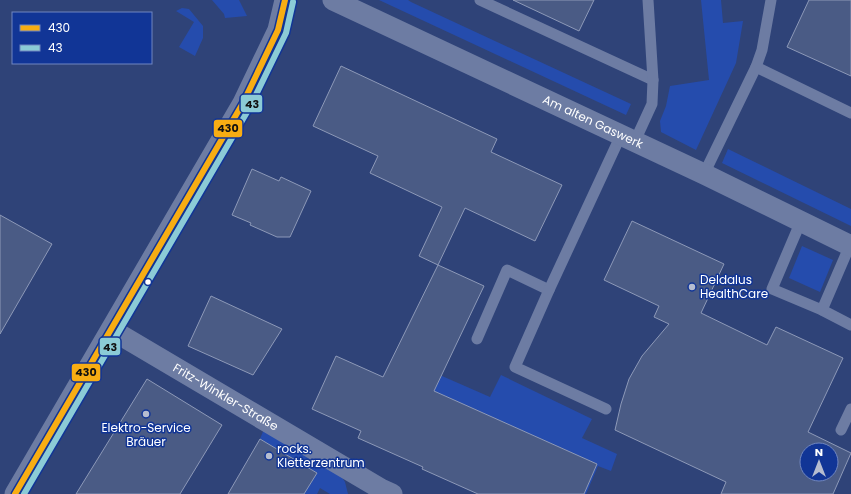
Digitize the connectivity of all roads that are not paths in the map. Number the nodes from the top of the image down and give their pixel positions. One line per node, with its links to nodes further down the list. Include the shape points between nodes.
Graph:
1 (285, 0): 16 (street, via 278,30 243,103)
2 (333, 0): 9 (street, Am alten Gaswerk)
3 (480, 0): 7 (lane)
4 (648, 0): 7 (lane)
5 (771, 0): 6 (lane, via 762,50)
6 (756, 67): 8 (lane); 10 (lane)
7 (653, 80): 9 (lane, via 652,104)
8 (851, 113)
9 (628, 138): 10 (street, Am alten Gaswerk); 13 (lane)
10 (704, 174): 11 (street, Am alten Gaswerk)
11 (801, 221): 12 (street, Am alten Gaswerk); 14 (lane, via 772,288)
12 (851, 246): 14 (lane)
13 (549, 290): 17 (lane, via 507,270); 18 (lane, via 515,367)
14 (822, 310): 15 (lane)
15 (851, 325)
16 (112, 330): 21 (street, Fritz-Winkler-Straße); 22 (street)
17 (477, 339)
18 (606, 409)
19 (851, 409): 20 (lane)
20 (841, 430)
21 (384, 492)
22 (14, 494)

